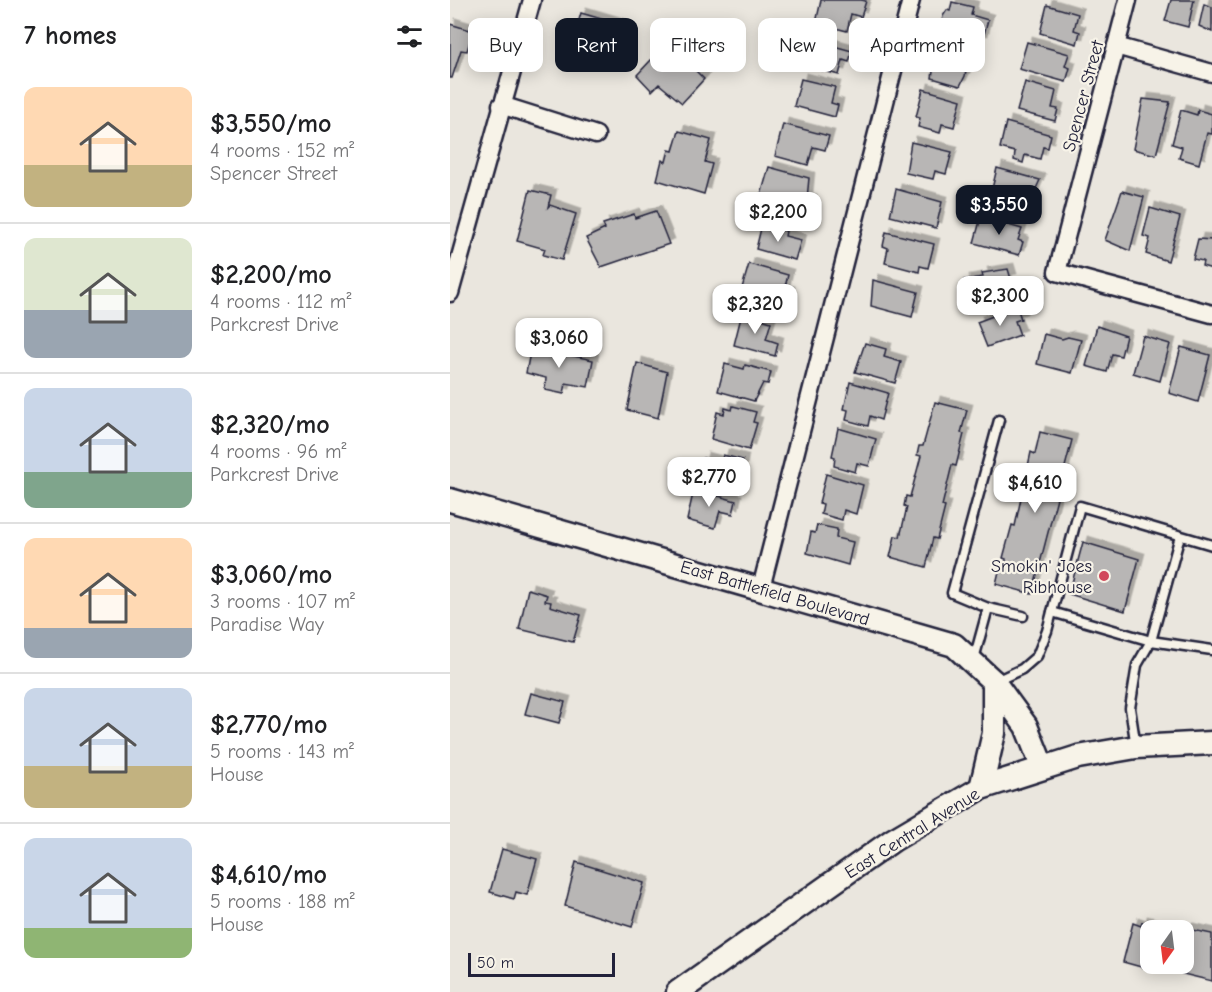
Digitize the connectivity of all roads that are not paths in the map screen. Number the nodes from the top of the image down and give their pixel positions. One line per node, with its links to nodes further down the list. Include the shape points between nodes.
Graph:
1 (531, 0): 6 (street)
2 (911, 0): 14 (street)
3 (1128, 0): 4 (street, Spencer Street)
4 (1116, 46): 5 (street); 9 (street, Spencer Street, via 1057,272)
5 (1212, 73)
6 (501, 105): 7 (street); 8 (street)
7 (596, 135)
8 (450, 293)
9 (1212, 314)
10 (999, 420): 15 (lane, via 952,593)
11 (450, 500): 14 (street, East Battlefield Boulevard)
12 (1180, 536): 13 (lane); 16 (lane, via 1080,506); 18 (lane)
13 (1212, 545)
14 (761, 588): 20 (street, East Battlefield Boulevard, via 954,645)
15 (988, 608): 17 (lane); 20 (lane)
16 (1052, 612): 18 (lane); 21 (lane, via 1037,656 1022,669)
17 (1023, 616)
18 (1151, 641): 19 (lane); 23 (lane, via 1137,665 1130,708)
19 (1212, 651)
20 (973, 662): 21 (street, East Battlefield Boulevard)
21 (993, 682): 24 (street, East Battlefield Boulevard, via 1026,726); 25 (street, via 994,733)
22 (1212, 743): 23 (street, East Central Avenue)
23 (1136, 747): 24 (street, East Central Avenue)
24 (1042, 766): 25 (street, East Central Avenue)
25 (981, 788): 26 (street, East Central Avenue, via 892,840)
26 (678, 992)

